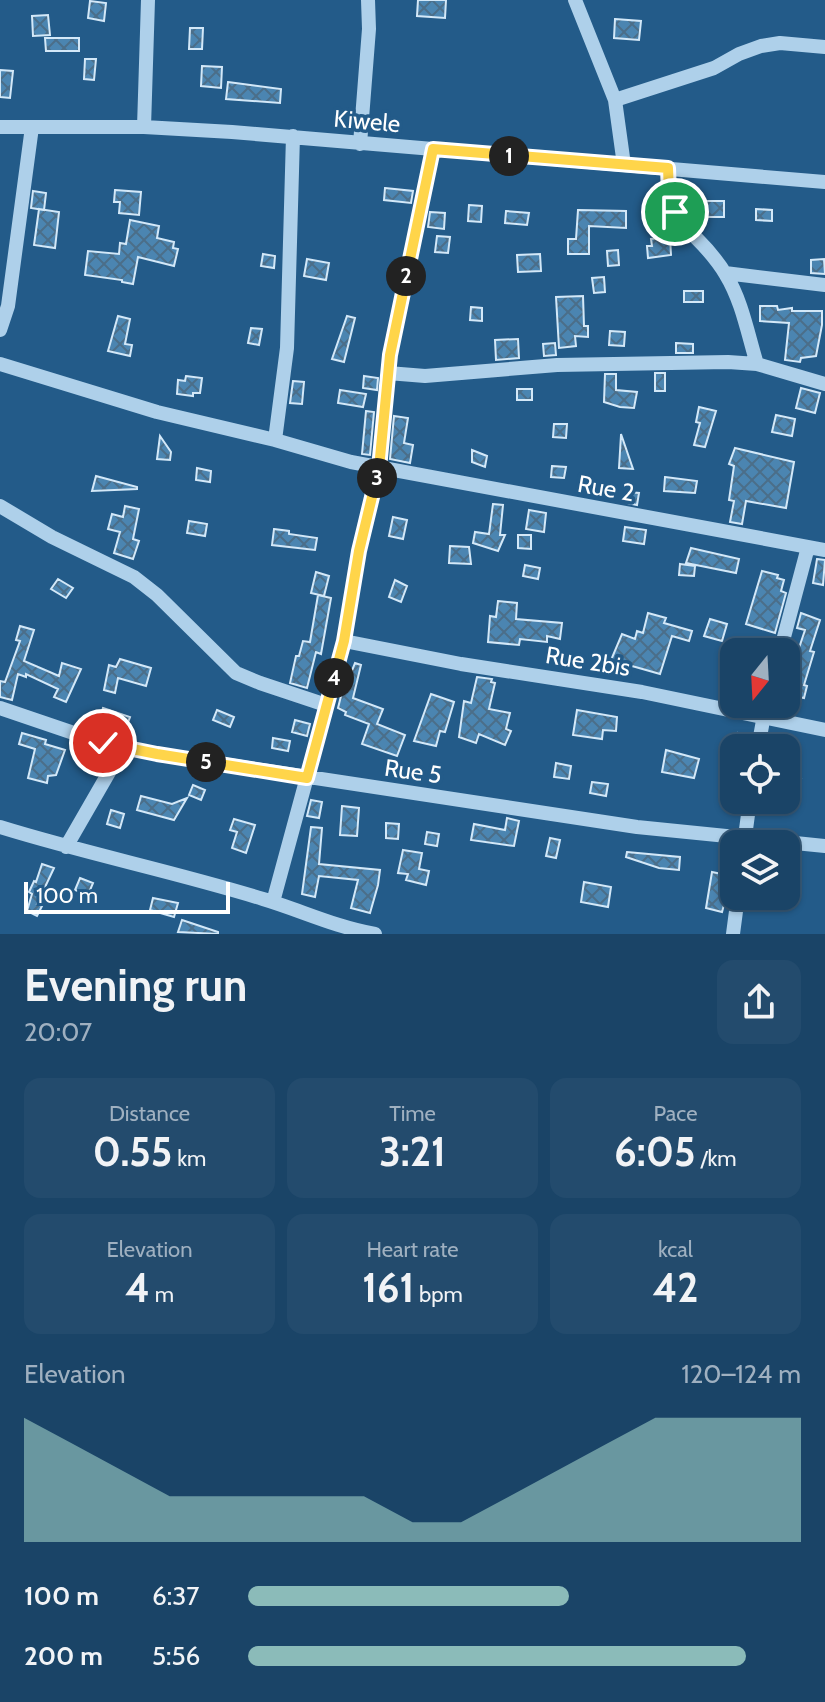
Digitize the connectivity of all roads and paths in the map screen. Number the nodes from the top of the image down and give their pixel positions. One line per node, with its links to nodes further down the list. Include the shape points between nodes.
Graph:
1 (148, 0): 8 (street)
2 (368, 0): 10 (street)
3 (575, 0): 5 (street)
4 (825, 47): 5 (street, via 761,46 714,68)
5 (615, 100): 12 (street)
6 (0, 127): 7 (street, Kiwele)
7 (32, 127): 8 (street, Kiwele); 17 (street, via 8,306)
8 (144, 127): 9 (street, Kiwele)
9 (293, 136): 10 (street, Kiwele); 22 (street, via 287,348)
10 (360, 144): 11 (street, Kiwele)
11 (433, 149): 12 (street, Kiwele); 20 (street)
12 (624, 165): 13 (street, Kiwele)
13 (668, 168): 14 (street, Kiwele); 15 (street, via 675,212)
14 (825, 182)
15 (725, 273): 16 (street); 19 (street)
16 (825, 285)
17 (0, 330)
18 (0, 364): 22 (street, Rue 2, via 157,412)
19 (757, 364): 20 (street); 21 (street)
20 (388, 373): 23 (street)
21 (825, 384)
22 (275, 440): 23 (street, Rue 2)
23 (379, 468): 25 (street, Rue 2); 28 (street)
24 (0, 506): 30 (street, via 143,583 236,673)
25 (808, 547): 26 (street, Rue 2); 27 (street)
26 (825, 550)
27 (784, 638)
28 (344, 641): 29 (street, Rue 2bis); 30 (street)
29 (720, 704)
30 (326, 705): 35 (street)
31 (0, 708): 34 (street, Rue 5)
32 (786, 718): 33 (street, Rue 2bis)
33 (825, 730)
34 (123, 748): 35 (street, Rue 5); 40 (street)
35 (307, 778): 37 (street, Rue 5); 41 (street)
36 (0, 827): 40 (street)
37 (720, 838)
38 (800, 844): 39 (street, Rue 5)
39 (825, 846)
40 (66, 847): 41 (street)
41 (273, 902): 43 (street)
42 (736, 910): 44 (street)
43 (375, 934)
44 (733, 934)

